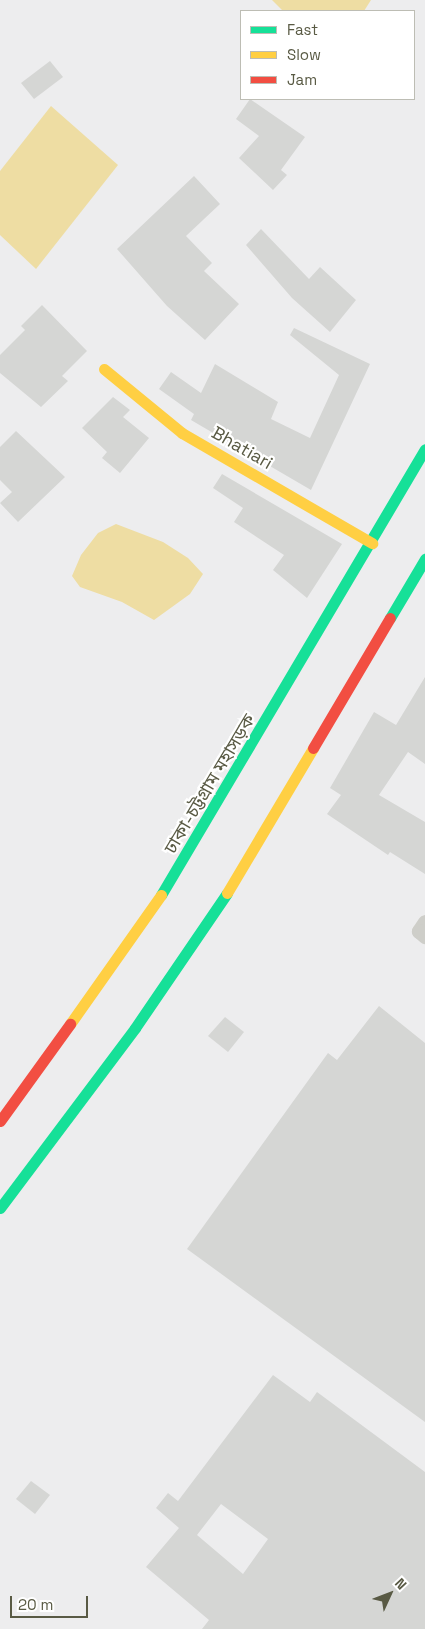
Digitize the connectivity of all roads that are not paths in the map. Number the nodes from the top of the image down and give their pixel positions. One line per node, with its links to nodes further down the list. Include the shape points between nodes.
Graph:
1 (104, 370): 3 (main road, Bhatiari, via 182,433)
2 (425, 449): 3 (main road, ঢাকা-চট্টগ্রাম মহাসড়ক)
3 (372, 543): 7 (main road, ঢাকা-চট্টগ্রাম মহাসড়ক, via 178,872)
4 (425, 558): 8 (main road, via 375,648 221,903 135,1028)
5 (425, 922): 6 (lane, via 419,931)
6 (425, 936)
7 (0, 1121)
8 (0, 1208)

